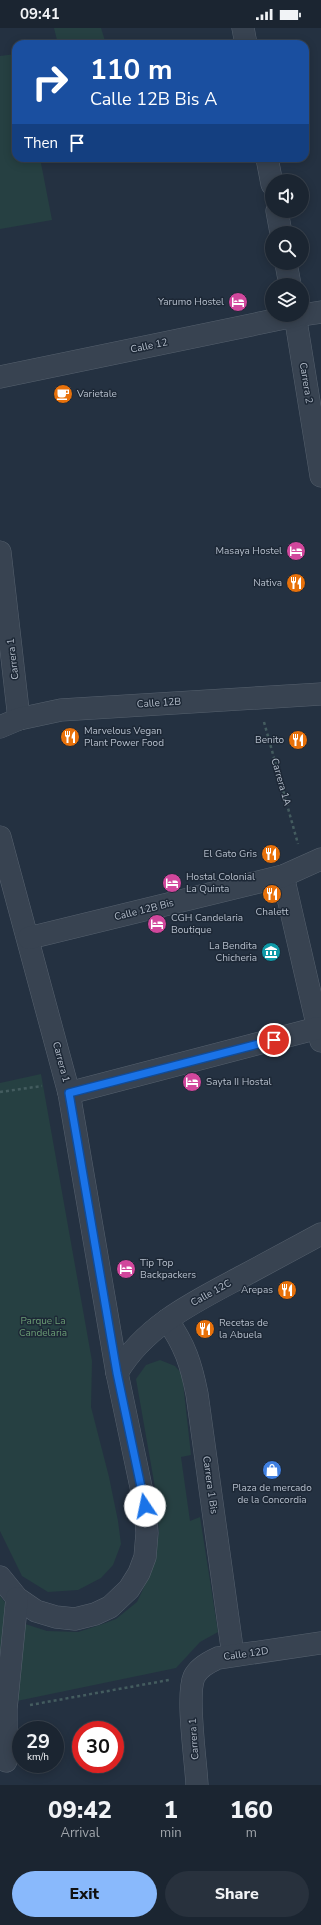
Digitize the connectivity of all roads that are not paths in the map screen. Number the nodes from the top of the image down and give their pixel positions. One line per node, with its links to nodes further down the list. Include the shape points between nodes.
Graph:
1 (243, 28): 2 (street)
2 (245, 40)
3 (269, 162): 4 (street)
4 (270, 174)
5 (321, 312): 6 (street, Calle 12)
6 (309, 314)
7 (265, 322): 9 (street, Calle 12)
8 (299, 322): 10 (street, Carrera 2)
9 (0, 377)
10 (321, 476)
11 (0, 552): 13 (street, Carrera 1)
12 (320, 701): 13 (street, Calle 12B, via 257,698 69,710)
13 (10, 723)
14 (0, 837): 17 (street, Carrera 1)
15 (312, 862): 16 (street, Calle 12B Bis)
16 (283, 876): 17 (street, Calle 12B Bis); 18 (street)
17 (28, 938): 19 (street, Carrera 1)
18 (319, 1035): 19 (street)
19 (68, 1087): 22 (street, Carrera 1)
20 (321, 1234): 21 (street, Calle 12C, via 202,1298)
21 (167, 1320): 22 (street, Calle 12C, via 133,1348); 26 (street, Carrera 1 Bis, via 183,1345 198,1394)
22 (117, 1373): 24 (street, Carrera 1, via 145,1506 147,1533 145,1557 140,1573 129,1590 110,1607 75,1619 36,1611)
23 (0, 1577): 24 (street, Carrera 1)
24 (17, 1598): 28 (street, via 6,1709)
25 (321, 1643): 26 (street, Calle 12D)
26 (233, 1655): 27 (street, Calle 12D, via 218,1658 205,1665)
27 (193, 1685): 29 (street, Carrera 1)
28 (6, 1761)
29 (198, 1785)

